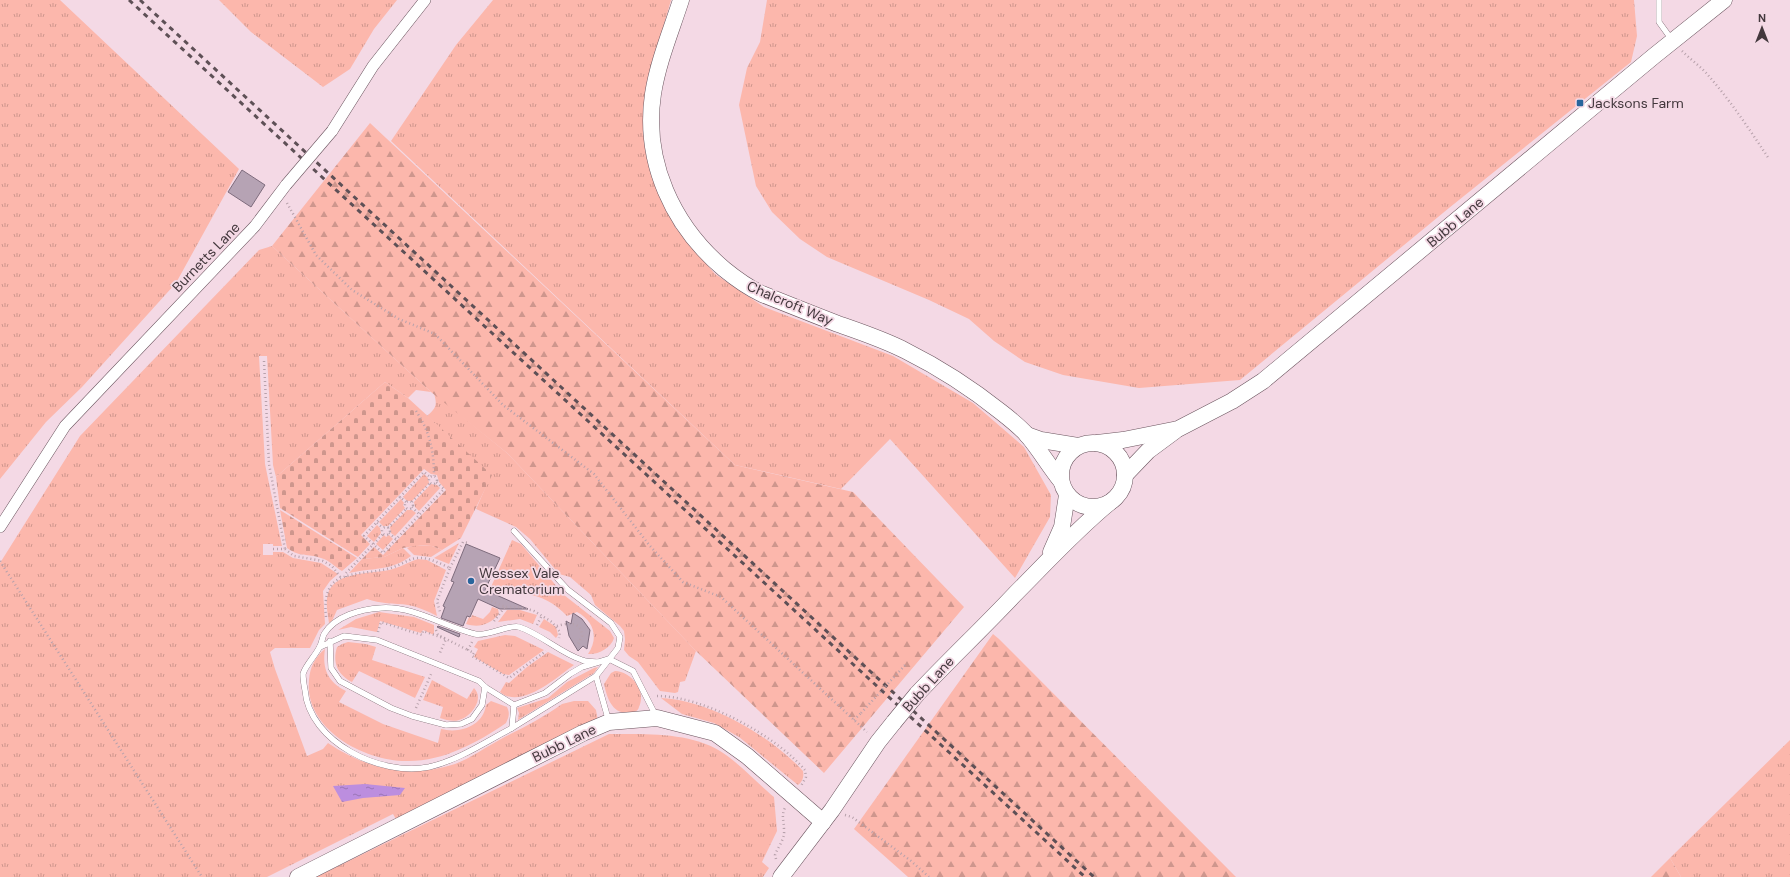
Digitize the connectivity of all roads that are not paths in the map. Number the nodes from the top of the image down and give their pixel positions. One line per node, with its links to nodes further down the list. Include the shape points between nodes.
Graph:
1 (425, 0): 14 (street, Burnetts Lane, bridge, via 373,66 332,131 283,188 256,226 65,426)
2 (681, 0): 7 (main road, Chalcroft Way, via 653,95 652,137 659,175 682,225 705,252 744,284 879,339 921,359 977,393)
3 (1659, 0): 5 (lane, via 1659,22)
4 (1724, 0): 5 (main road, Bubb Lane)
5 (1672, 41): 6 (main road, Bubb Lane, via 1263,381 1232,401)
6 (1178, 429): 8 (main road, Bubb Lane); 10 (main road, Bubb Lane, via 1148,451)
7 (1027, 435): 9 (main road, Chalcroft Way); 11 (main road, Chalcroft Way)
8 (1097, 443): 9 (main road); 10 (main road, via 1114,450 1124,466)
9 (1078, 446): 11 (main road, via 1062,464)
10 (1125, 475): 13 (main road, via 1119,494)
11 (1061, 480): 12 (main road)
12 (1067, 495): 13 (main road, via 1074,502 1087,507); 16 (main road, Bubb Lane, via 1062,527)
13 (1109, 503): 16 (main road, Bubb Lane)
14 (0, 527)
15 (514, 531): 19 (lane, via 568,590 611,624 620,637 618,648)
16 (1048, 559): 27 (main road, Bubb Lane, bridge, via 917,694 878,742)
17 (330, 641): 18 (lane); 22 (lane, via 344,636 378,640 479,681); 22 (lane, via 331,668 340,681 412,716 446,725 461,724 472,719 482,705)
18 (320, 647): 20 (lane, via 329,628 347,615 381,608 401,609 418,612 476,634 518,626 581,660); 26 (lane, via 303,674 306,702 318,725 339,746 362,758 399,768 428,767 453,760)
19 (609, 660): 20 (lane); 21 (lane); 24 (lane, via 633,671)
20 (597, 662): 23 (lane, via 570,674 545,693)
21 (596, 676): 25 (lane); 26 (lane)
22 (485, 687): 23 (lane)
23 (514, 705): 26 (lane)
24 (657, 718): 25 (main road, Bubb Lane); 27 (main road, Bubb Lane, via 715,733)
25 (609, 722): 28 (main road, Bubb Lane)
26 (512, 728)
27 (827, 816): 29 (main road, Bubb Lane)
28 (298, 877)
29 (782, 877)

